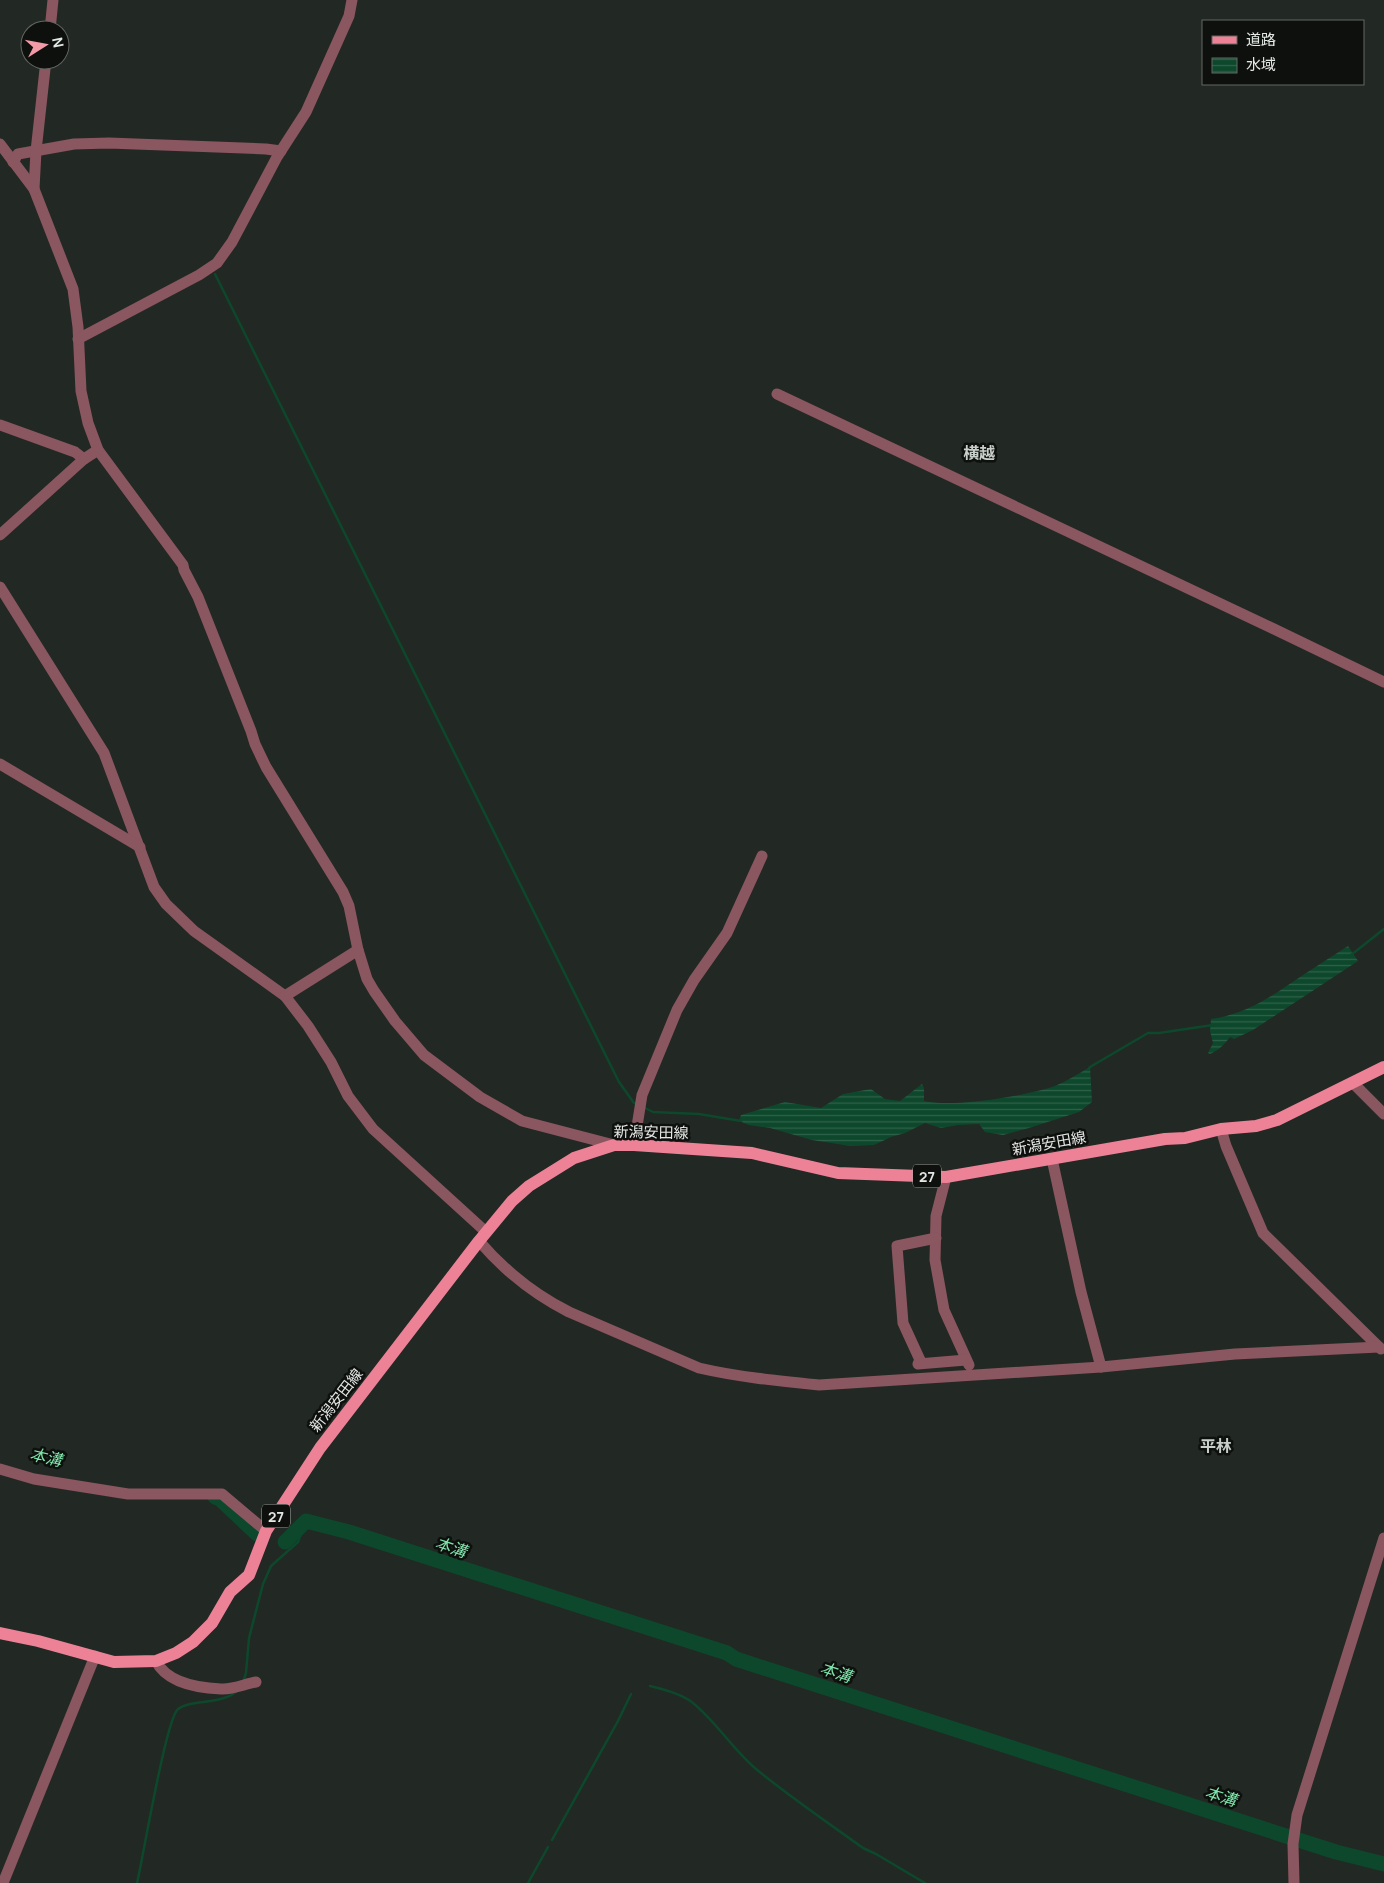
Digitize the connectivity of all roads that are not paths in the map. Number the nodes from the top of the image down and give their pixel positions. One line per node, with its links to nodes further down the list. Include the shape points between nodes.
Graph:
1 (53, 0): 3 (street)
2 (352, 0): 7 (street, via 349,16 306,112)
3 (51, 20)
4 (45, 70): 6 (street)
5 (0, 144): 8 (street)
6 (36, 151): 7 (street, via 74,144 109,143); 8 (street, via 18,154); 9 (street)
7 (282, 151): 10 (street, via 217,263)
8 (13, 162): 9 (street)
9 (34, 189): 10 (street, via 73,289)
10 (78, 339): 13 (street, via 81,391)
11 (777, 394): 17 (street)
12 (0, 425): 14 (street, via 75,452)
13 (98, 450): 14 (street); 21 (street, via 183,565 255,744 279,790 343,892)
14 (84, 459): 15 (street)
15 (0, 535)
16 (0, 587): 19 (street, via 104,753)
17 (1384, 682)
18 (0, 764): 19 (street)
19 (140, 847): 22 (street, via 154,887 166,904 194,931)
20 (762, 856): 28 (street, via 727,933 677,1010 642,1095)
21 (358, 950): 22 (street); 27 (street, via 367,979 381,1002 424,1055 438,1066 480,1097 522,1121)
22 (285, 996): 31 (street, via 331,1062 348,1096 373,1128)
23 (1384, 1067): 24 (main road, 新潟安田線 / 27)
24 (1353, 1083): 25 (street); 26 (main road, 新潟安田線 / 27, via 1276,1120 1256,1126)
25 (1384, 1114)
26 (1221, 1129): 29 (main road, 新潟安田線 / 27, via 1185,1138); 33 (street, via 1263,1233)
27 (614, 1145): 28 (main road, 新潟安田線 / 27); 31 (main road, 新潟安田線 / 27, via 574,1158 529,1186 512,1201)
28 (634, 1145): 30 (main road, 新潟安田線 / 27, via 752,1153 838,1173)
29 (1052, 1159): 30 (main road, 新潟安田線 / 27); 35 (street)
30 (946, 1177): 32 (street, via 936,1216)
31 (483, 1237): 36 (street, via 529,1288 553,1304 698,1368 819,1385); 38 (main road, 新潟安田線 / 27, via 320,1448)
32 (936, 1238): 34 (street, via 944,1310); 34 (street, via 897,1246 903,1323 920,1360 918,1364)
33 (1382, 1349): 35 (street, via 1235,1354)
34 (966, 1360): 36 (street)
35 (1101, 1367): 36 (street)
36 (973, 1374)
37 (0, 1469): 38 (street, via 34,1479 128,1494 222,1494)
38 (266, 1531): 42 (main road, 新潟安田線 / 27, via 249,1574 230,1592 212,1623 193,1642)
39 (1384, 1538): 45 (street, via 1297,1815 1293,1831)
40 (0, 1633): 41 (main road, 新潟安田線 / 27)
41 (95, 1656): 42 (main road, 新潟安田線 / 27, via 114,1662); 44 (street)
42 (156, 1661): 43 (street, via 160,1669 182,1683 223,1689)
43 (256, 1682)
44 (3, 1883)
45 (1294, 1883)

